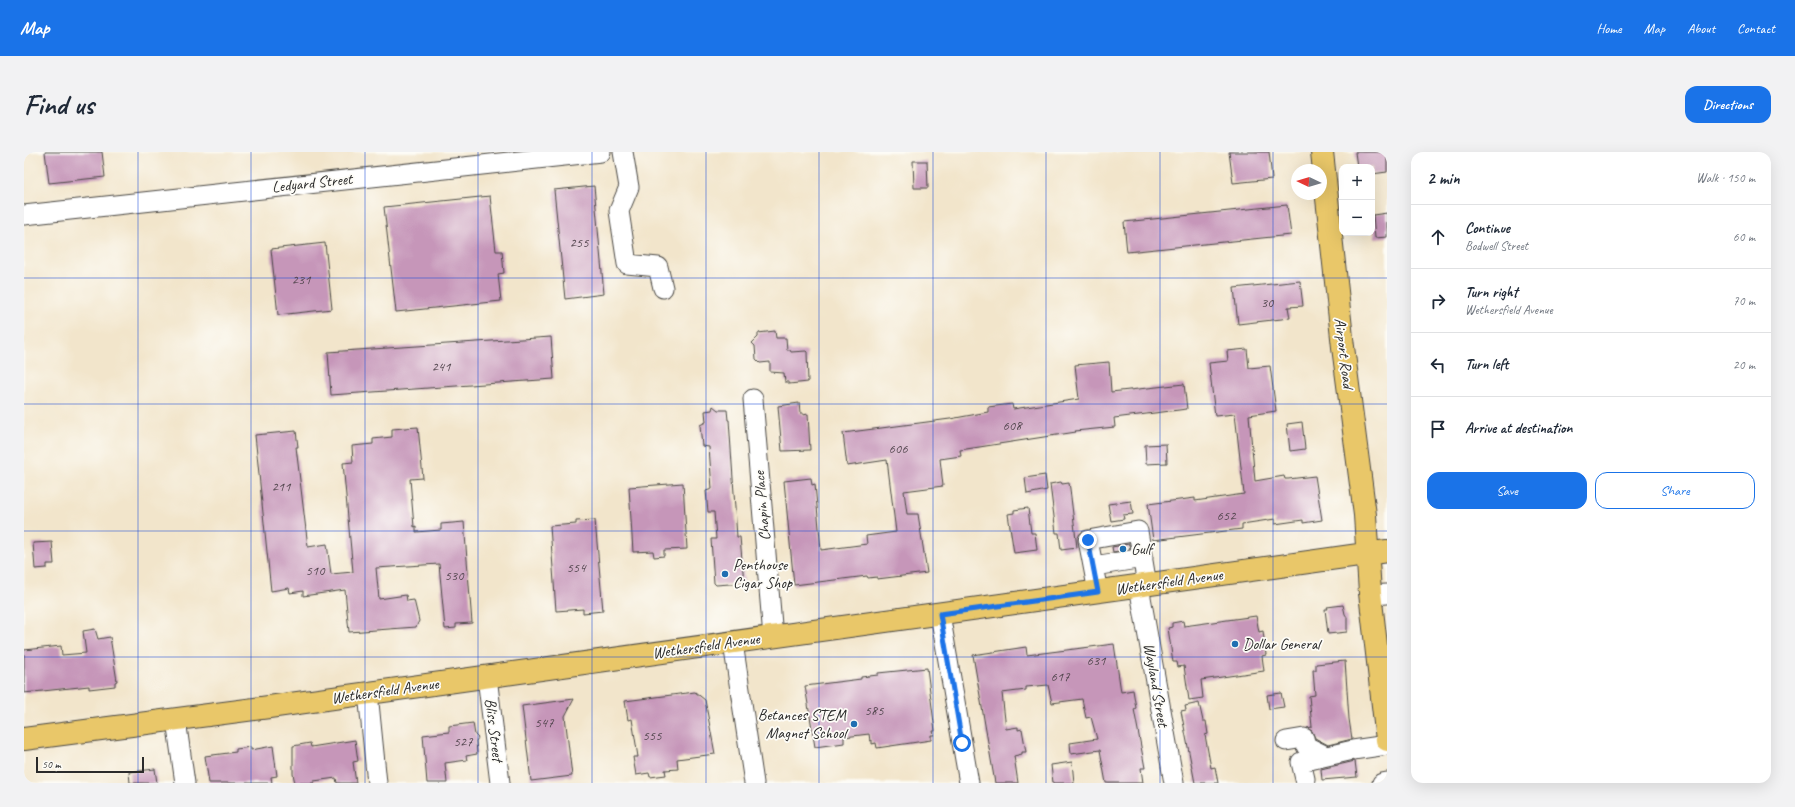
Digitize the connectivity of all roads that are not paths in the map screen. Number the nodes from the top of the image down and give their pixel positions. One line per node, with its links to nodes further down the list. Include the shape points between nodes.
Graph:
1 (601, 152): 4 (street, Ledyard Street)
2 (623, 152): 5 (street, via 629,187 619,211 627,264 658,267)
3 (1322, 152): 7 (main road, Airport Road, via 1343,347 1365,515)
4 (24, 215)
5 (663, 288)
6 (753, 399): 14 (street, Chapin Place)
7 (1377, 553): 10 (main road, Wethersfield Avenue); 12 (main road, Airport Road)
8 (1143, 558): 9 (street); 9 (street, Wayland Street, via 1138,531 1088,540); 10 (street, Wayland Street)
9 (1094, 566): 11 (street)
10 (1143, 586): 11 (main road, Wethersfield Avenue); 32 (street, Wayland Street)
11 (1098, 592): 13 (main road, Wethersfield Avenue)
12 (1379, 594): 16 (main road, Airport Road)
13 (940, 614): 14 (main road, Wethersfield Avenue); 31 (street)
14 (773, 637): 15 (main road, Wethersfield Avenue)
15 (733, 643): 17 (main road, Wethersfield Avenue); 30 (street)
16 (1382, 656): 21 (main road, Airport Road)
17 (487, 677): 18 (main road, Wethersfield Avenue); 29 (street, Bliss Street)
18 (368, 693): 19 (main road, Wethersfield Avenue); 28 (street)
19 (176, 720): 20 (main road, Wethersfield Avenue); 27 (street)
20 (24, 739)
21 (1387, 740)
22 (1286, 741): 24 (street, via 1304,738 1306,746)
23 (1387, 745): 24 (street)
24 (1326, 756): 25 (street, via 1301,762)
25 (1305, 779)
26 (1387, 782): 33 (street)
27 (185, 783)
28 (377, 783)
29 (500, 783)
30 (754, 783)
31 (969, 783)
32 (1174, 783)
33 (1382, 783)

